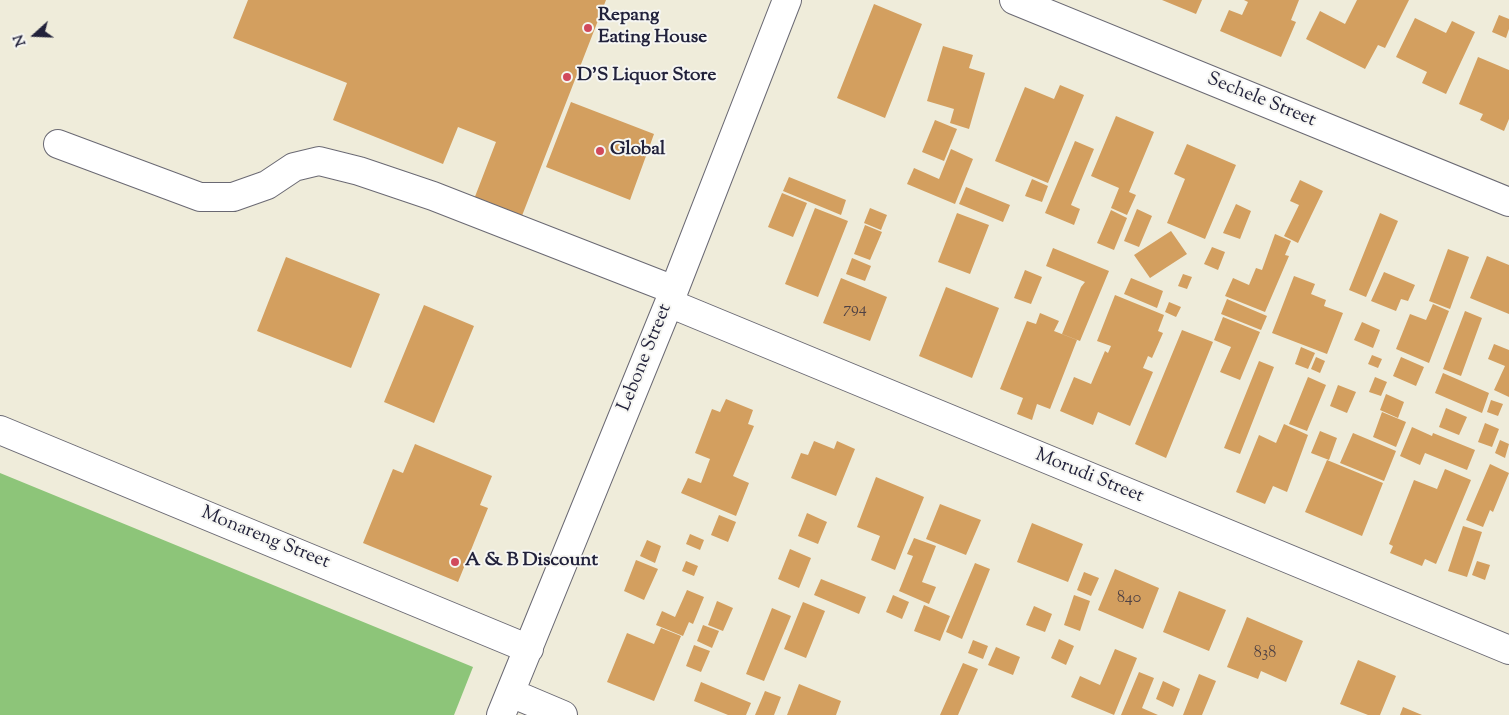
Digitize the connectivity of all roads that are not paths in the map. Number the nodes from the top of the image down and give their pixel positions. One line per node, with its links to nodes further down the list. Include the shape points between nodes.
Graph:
1 (787, 0): 5 (street, Lebone Street)
2 (1014, 0): 4 (street, Sechele Street)
3 (58, 144): 5 (street, Morudi Street, via 200,197 233,197 266,185 294,167 319,161 433,196)
4 (1509, 202)
5 (671, 297): 7 (street, Lebone Street); 8 (street, Morudi Street)
6 (0, 430): 7 (street, Monareng Street)
7 (529, 649): 9 (street, Lebone Street)
8 (1509, 650)
9 (506, 704): 10 (street)
10 (563, 715)

